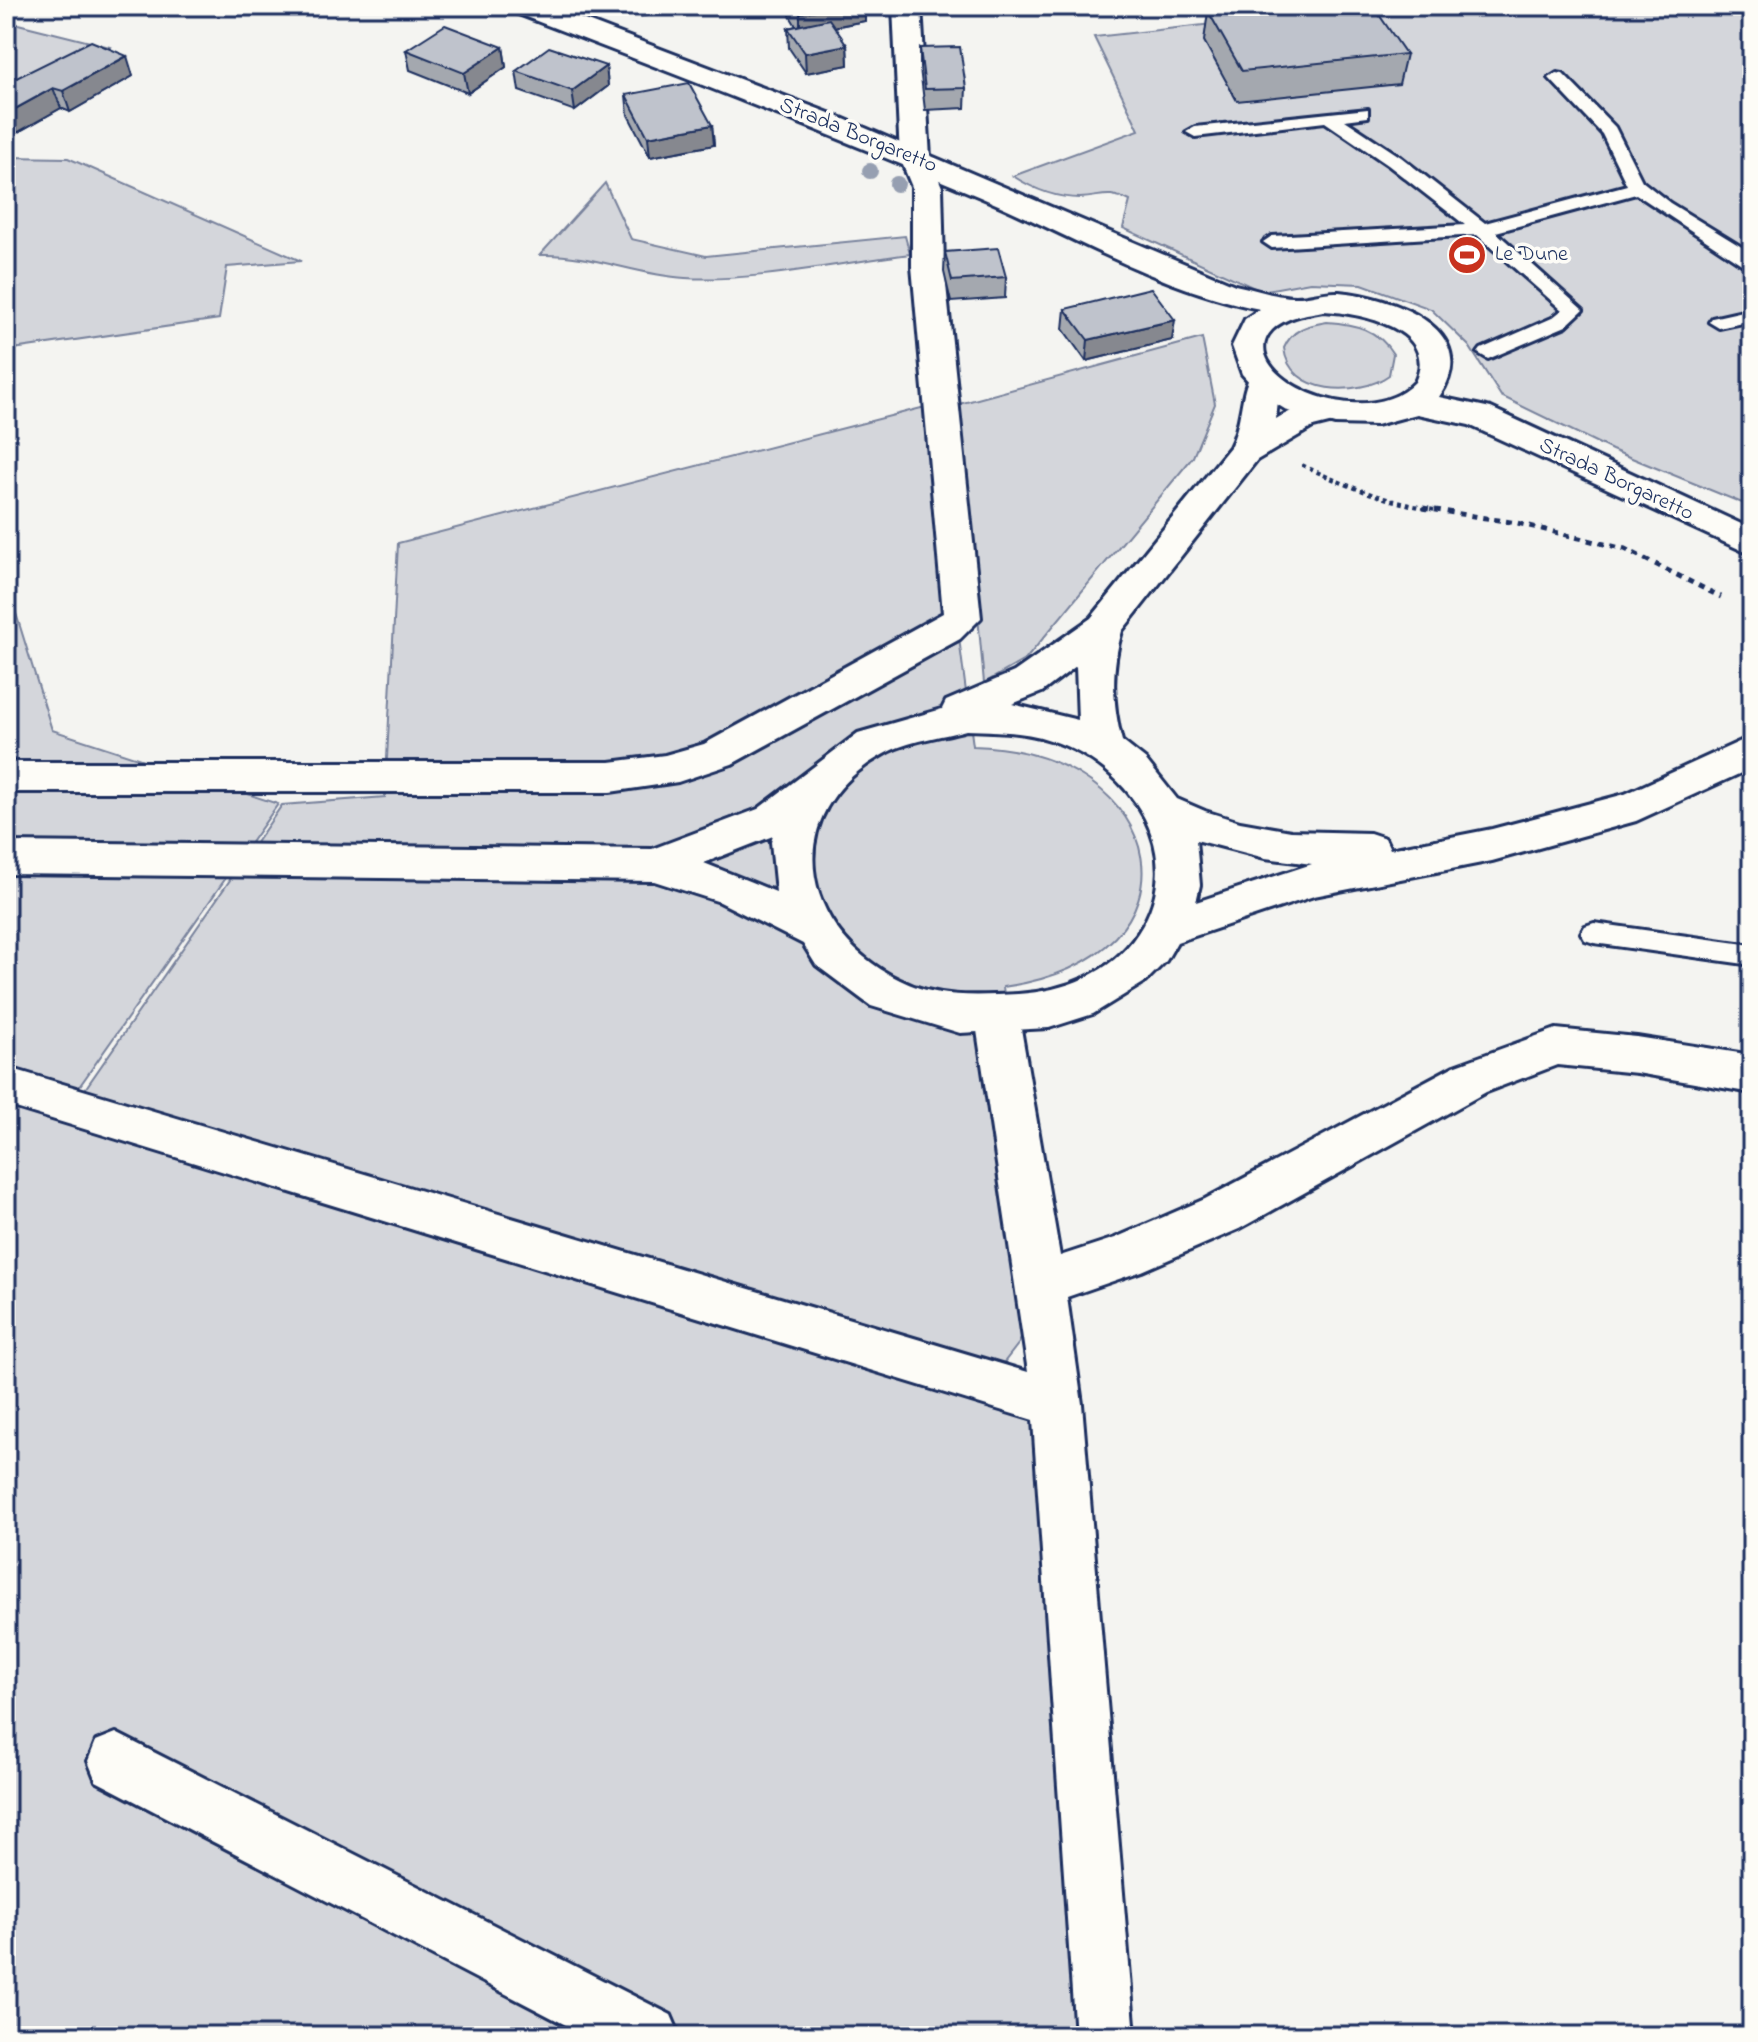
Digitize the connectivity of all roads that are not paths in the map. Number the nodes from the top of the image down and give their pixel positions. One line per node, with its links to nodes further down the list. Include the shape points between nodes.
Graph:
1 (523, 6): 7 (street, Strada Borgaretto)
2 (907, 6): 7 (street)
3 (1557, 78): 8 (lane, via 1611,132 1625,173)
4 (1362, 113): 5 (lane)
5 (1330, 118): 6 (lane); 9 (lane, via 1386,153)
6 (1195, 132)
7 (915, 158): 13 (street, Strada Borgaretto); 30 (street, via 927,187 928,266 962,598 962,618 947,630 718,754 653,774)
8 (1638, 188): 9 (lane); 11 (lane, via 1678,216)
9 (1484, 229): 10 (lane); 18 (lane, via 1573,310 1559,322)
10 (1272, 242)
11 (1744, 249): 12 (lane)
12 (1752, 265)
13 (1188, 279): 14 (street, Strada Borgaretto); 17 (street, Strada Borgaretto)
14 (1292, 306): 17 (street, via 1267,317); 19 (street, via 1346,301 1392,314 1418,329 1431,345)
15 (1752, 315): 16 (lane)
16 (1719, 322)
17 (1251, 336): 20 (street, via 1250,360)
18 (1488, 353)
19 (1435, 376): 21 (street); 23 (street, Strada Borgaretto)
20 (1263, 382): 22 (street, via 1287,399); 24 (street, via 1258,427)
21 (1413, 402): 22 (street, via 1382,413); 23 (street, Strada Borgaretto)
22 (1325, 413): 24 (street, via 1301,419)
23 (1479, 416): 25 (street, Strada Borgaretto)
24 (1245, 452): 26 (street)
25 (1752, 543)
26 (1104, 627): 27 (street, via 1028,682); 28 (street, via 1094,658 1092,691)
27 (931, 721): 28 (street, via 966,716 1015,719 1073,733); 31 (street, via 875,740)
28 (1104, 749): 32 (street, via 1140,777)
29 (1752, 751): 33 (street, via 1636,806)
30 (6, 777)
31 (820, 781): 35 (street, via 772,820); 36 (street, via 802,808 789,868)
32 (1166, 811): 33 (street, via 1221,835 1290,849); 37 (street, via 1180,849 1180,890)
33 (1492, 845): 37 (street, via 1312,880)
34 (6, 858): 35 (street)
35 (654, 865): 36 (street, via 743,891)
36 (809, 929): 40 (street, via 841,965 885,994 939,1012)
37 (1167, 929): 40 (street, via 1139,964 1100,992 1051,1010)
38 (1594, 933): 39 (lane)
39 (1752, 955)
40 (997, 1017): 43 (street)
41 (1752, 1074): 43 (street, via 1556,1047 1470,1079 1222,1214 1125,1256)
42 (6, 1086): 44 (street)
43 (1041, 1284): 44 (street)
44 (1057, 1404): 47 (street)
45 (116, 1761): 46 (street)
46 (650, 2036)
47 (1105, 2036)

